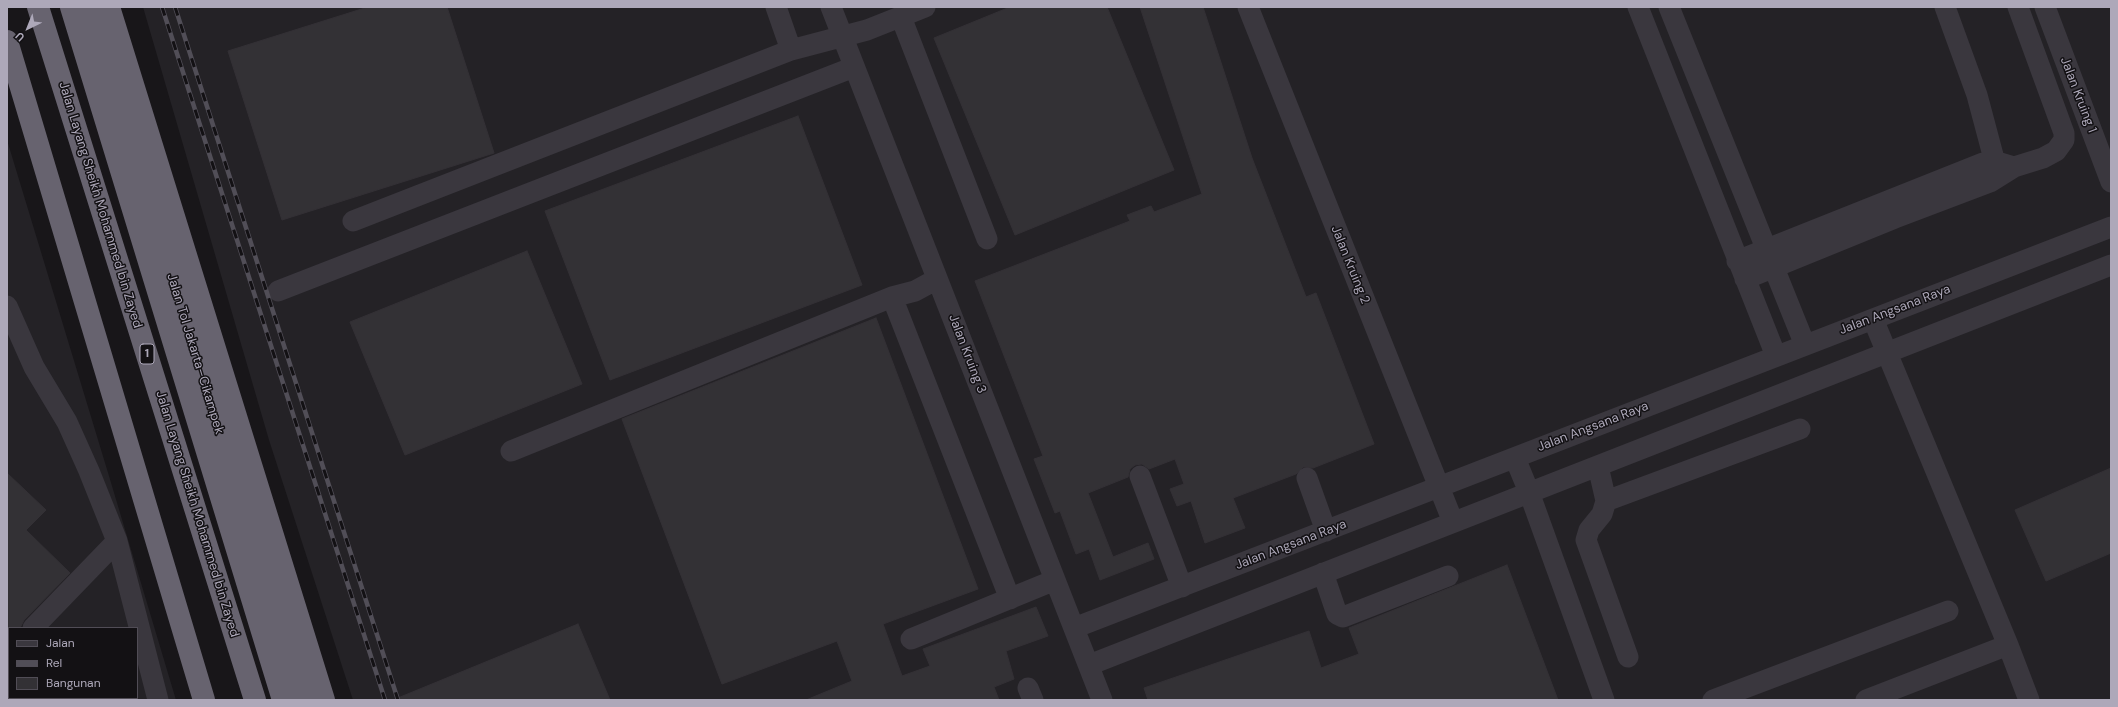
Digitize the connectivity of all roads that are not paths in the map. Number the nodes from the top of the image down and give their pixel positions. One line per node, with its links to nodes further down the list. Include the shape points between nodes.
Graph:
1 (31, 7): 64 (highway, 1)
2 (38, 7): 65 (highway, Jalan Layang Sheikh Mohammed bin Zayed / 1)
3 (71, 7): 66 (highway, 1)
4 (89, 7): 67 (highway, Jalan Tol Jakarta–Cikampek)
5 (109, 7): 68 (highway)
6 (776, 7): 18 (street)
7 (831, 7): 16 (street, Jalan Kruing 3)
8 (925, 7): 15 (street)
9 (1248, 7): 44 (street, Jalan Kruing 2)
10 (1638, 7): 29 (street)
11 (1669, 7): 26 (street)
12 (1945, 7): 20 (street, via 1978,94)
13 (2018, 7): 20 (street, via 2064,133 2060,146 2051,155)
14 (2045, 7): 21 (street, Jalan Kruing 1)
15 (901, 17): 16 (street); 25 (street)
16 (843, 37): 18 (street); 19 (street, Jalan Kruing 3)
17 (7, 41): 63 (highway)
18 (791, 50): 23 (street)
19 (854, 67): 30 (street, Jalan Kruing 3); 31 (street)
20 (2002, 168): 22 (street, via 1983,163)
21 (2111, 182)
22 (1891, 209): 26 (street); 28 (street)
23 (353, 222)
24 (2111, 226): 34 (street, Jalan Angsana Raya)
25 (987, 239)
26 (1767, 250): 28 (street); 29 (street)
27 (2111, 265): 36 (street)
28 (1774, 269): 29 (street); 35 (street)
29 (1741, 270): 37 (street)
30 (937, 279): 32 (street, via 915,291); 52 (street, Jalan Kruing 3)
31 (278, 291)
32 (892, 297): 39 (street); 54 (street)
33 (7, 306): 49 (street, via 34,367 67,422)
34 (1873, 319): 35 (street, Jalan Angsana Raya); 36 (street)
35 (1805, 345): 37 (street, Jalan Angsana Raya)
36 (1886, 353): 41 (street); 59 (street)
37 (1776, 356): 40 (street, Jalan Angsana Raya)
38 (1800, 429): 46 (street)
39 (511, 451)
40 (1515, 458): 44 (street, Jalan Angsana Raya); 45 (street)
41 (1598, 466): 45 (street); 46 (street)
42 (1140, 476): 53 (street)
43 (1307, 478): 48 (street)
44 (1439, 487): 47 (street, Jalan Kruing 2); 48 (street, Jalan Angsana Raya)
45 (1530, 492): 47 (street); 70 (street)
46 (1606, 501): 60 (street, via 1602,514 1589,530 1586,540)
47 (1453, 522): 50 (street)
48 (1326, 531): 53 (street, Jalan Angsana Raya)
49 (117, 541): 56 (street); 62 (street)
50 (1323, 573): 51 (street, via 1337,614 1343,617); 61 (street)
51 (1448, 576)
52 (1055, 580): 54 (street); 57 (street, Jalan Kruing 3)
53 (1182, 587): 57 (street, Jalan Angsana Raya)
54 (1010, 599): 58 (street)
55 (1948, 611): 71 (street)
56 (34, 627)
57 (1074, 628): 61 (street, Jalan Kruing 3)
58 (910, 639)
59 (2008, 645): 72 (street); 73 (street)
60 (1628, 657)
61 (1088, 665): 69 (street, Jalan Kruing 3)
62 (158, 700)
63 (204, 700)
64 (242, 700)
65 (255, 700)
66 (283, 700)
67 (302, 700)
68 (324, 700)
69 (1102, 700)
70 (1604, 700)
71 (1713, 700)
72 (1866, 700)
73 (2029, 700)

